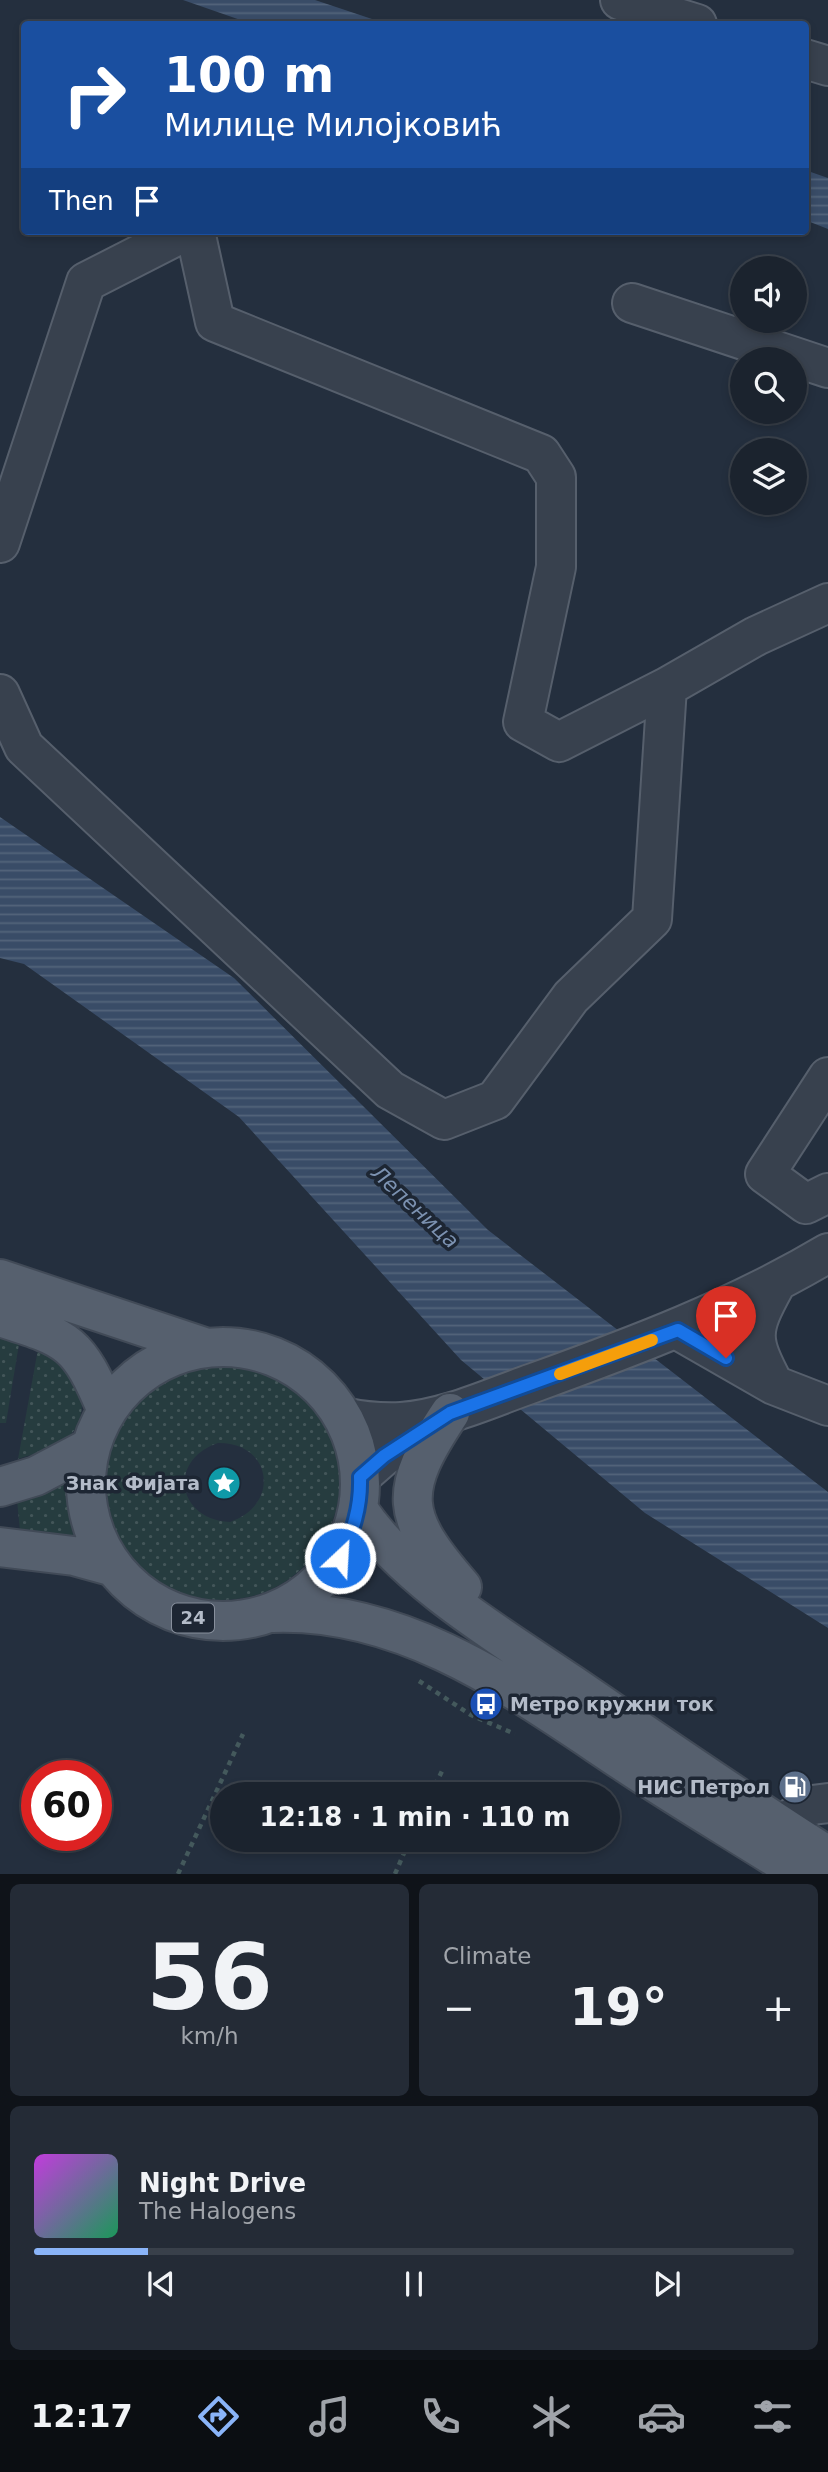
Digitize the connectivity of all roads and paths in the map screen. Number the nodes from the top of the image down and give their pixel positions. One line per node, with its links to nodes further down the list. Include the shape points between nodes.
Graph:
1 (620, 0): 2 (street)
2 (687, 21)
3 (809, 60): 4 (street)
4 (828, 66)
5 (178, 235): 9 (street, via 86,282)
6 (196, 235): 11 (street, via 215,322 541,454 556,478 556,566 523,722 559,743)
7 (632, 303): 8 (street)
8 (828, 368)
9 (0, 543)
10 (828, 603): 11 (street, via 756,636)
11 (667, 687): 12 (street, via 652,919 571,997 495,1100 444,1120 390,1090 24,747)
12 (0, 694)
13 (828, 1077): 14 (street, via 765,1174 806,1204)
14 (828, 1193)
15 (828, 1253): 17 (street)
16 (0, 1279): 20 (main road, 24)
17 (775, 1285): 19 (street); 21 (street, via 755,1329 756,1350)
18 (0, 1317): 23 (main road, via 63,1340 94,1381)
19 (678, 1330): 21 (street); 24 (street)
20 (204, 1347): 23 (main road, 24, via 155,1365 127,1386); 25 (main road, 24, via 234,1347 278,1358 316,1382)
21 (774, 1385): 22 (street)
22 (828, 1406)
23 (107, 1411): 26 (main road, 24)
24 (450, 1413): 25 (street, via 402,1422); 28 (street, via 384,1456); 32 (main road, via 418,1467 415,1518 424,1542)
25 (343, 1417): 28 (main road, 24, via 355,1447)
26 (91, 1447): 27 (main road, via 36,1476); 30 (main road, 24, via 88,1507 97,1539)
27 (0, 1486)
28 (359, 1493): 31 (main road, 24, via 348,1542 329,1572 304,1596); 32 (main road, via 375,1535 395,1555)
29 (0, 1547): 30 (main road, 24, via 74,1556)
30 (114, 1567): 31 (main road, 24, via 147,1599 187,1617 231,1622)
31 (273, 1613): 44 (main road, via 335,1615 459,1657)
32 (509, 1642): 39 (main road)
33 (408, 1676): 35 (path, via 471,1715)
34 (243, 1734): 42 (path)
35 (517, 1734)
36 (442, 1770): 37 (path)
37 (436, 1782)
38 (828, 1803): 39 (street, via 812,1805)
39 (781, 1825): 41 (main road)
40 (405, 1852): 43 (path)
41 (828, 1856)
42 (178, 1874)
43 (395, 1874)
44 (803, 1874)

